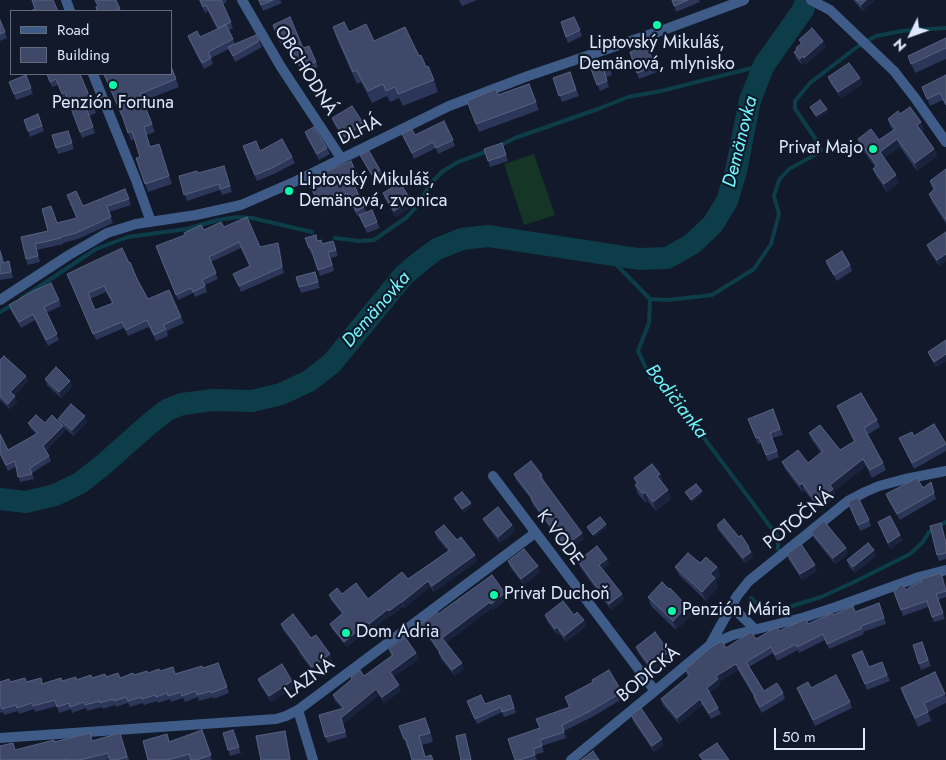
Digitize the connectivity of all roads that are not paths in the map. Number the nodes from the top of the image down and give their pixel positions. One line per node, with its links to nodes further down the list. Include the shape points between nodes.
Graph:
1 (242, 0): 7 (street, OBCHODNÁ)
2 (744, 0): 4 (street, DLHÁ)
3 (815, 2): 6 (street, via 830,10 894,72)
4 (716, 4): 7 (street, DLHÁ, via 666,29 449,106)
5 (93, 75): 8 (street)
6 (946, 142)
7 (341, 158): 8 (street, DLHÁ, via 241,205)
8 (151, 222): 9 (street, DLHÁ, via 128,226 95,239)
9 (0, 300)
10 (946, 471): 14 (street, POTOČNÁ, via 884,484 855,497 749,581)
11 (493, 476): 12 (street, K VODE)
12 (535, 533): 17 (street, K VODE); 18 (street, LAZNÁ)
13 (946, 570): 15 (street, BODICKÁ, via 802,618)
14 (731, 606): 15 (street); 16 (street, POTOČNÁ)
15 (755, 629): 16 (street, BODICKÁ)
16 (710, 645): 17 (street, BODICKÁ)
17 (655, 692): 21 (street, BODICKÁ)
18 (298, 710): 19 (street, LAZNÁ, via 276,719); 20 (street)
19 (0, 738)
20 (313, 760)
21 (571, 760)

